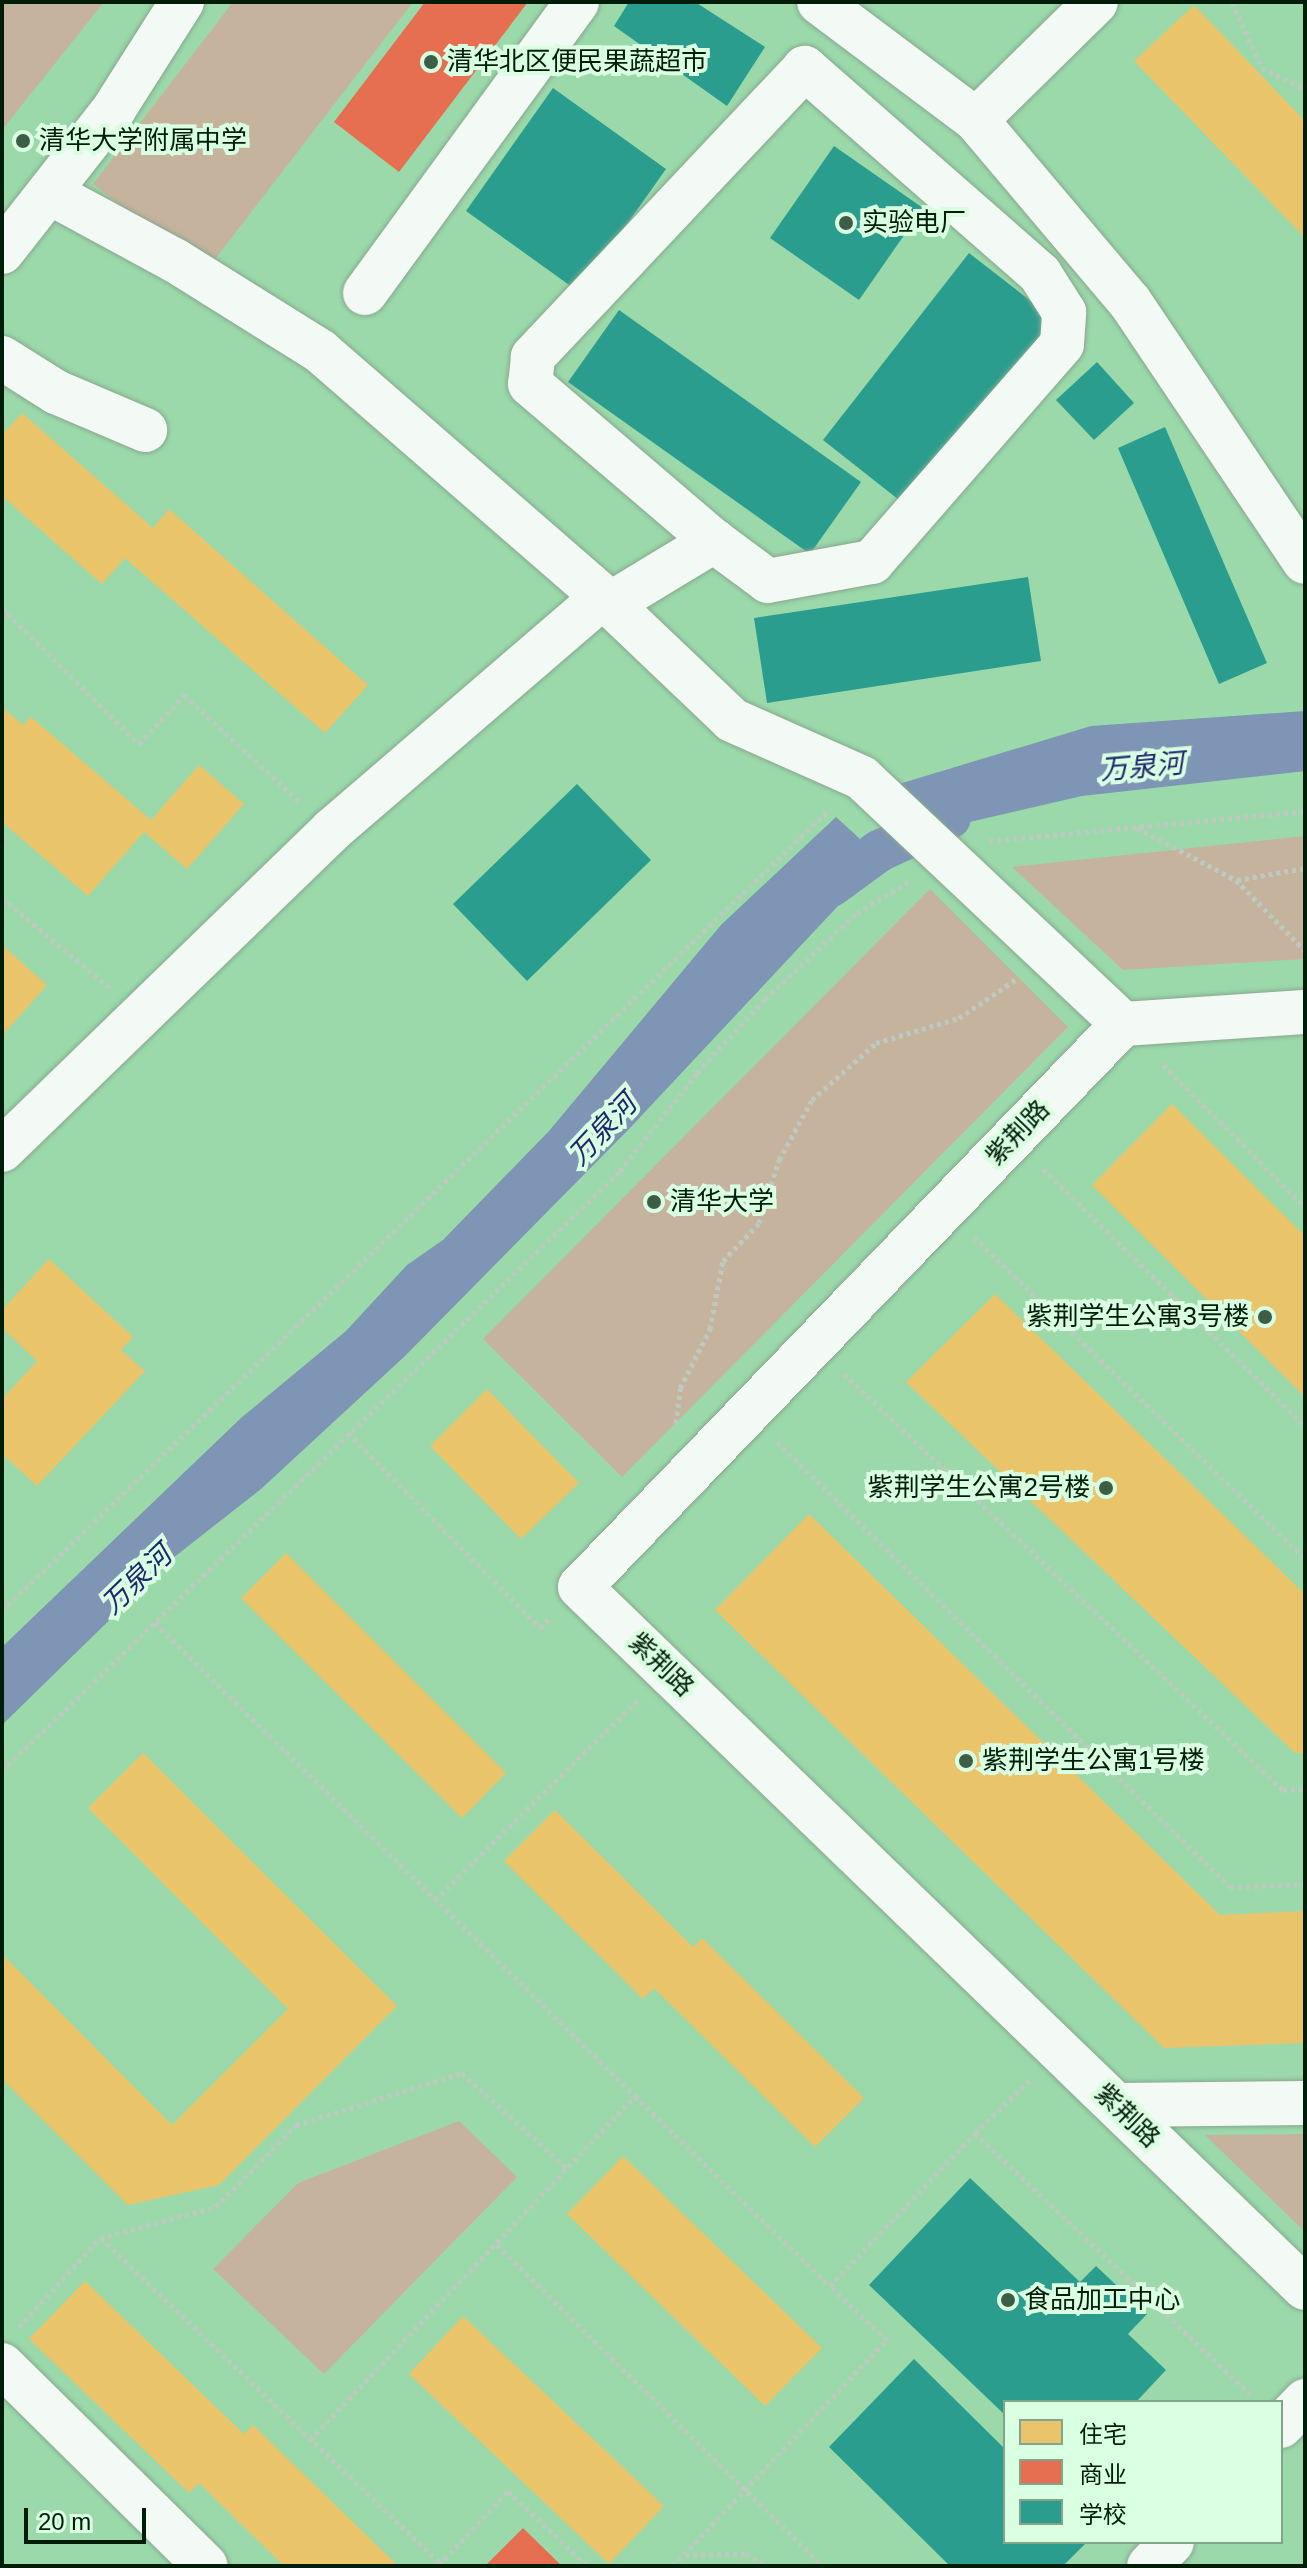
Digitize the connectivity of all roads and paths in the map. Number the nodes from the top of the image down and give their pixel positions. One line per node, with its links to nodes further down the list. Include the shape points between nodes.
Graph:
1 (182, 2): 8 (street)
2 (577, 2): 10 (street)
3 (819, 2): 7 (street)
4 (1096, 2): 7 (street)
5 (1232, 2): 6 (path, via 1262,68 1303,88)
6 (1305, 80)
7 (976, 120): 14 (street, via 1130,302)
8 (52, 194): 9 (street); 15 (street, via 176,261 320,351)
9 (2, 252)
10 (365, 293)
11 (2, 358): 12 (street, via 56,392)
12 (145, 430)
13 (714, 541): 13 (street, via 768,581 872,562 1062,344 1064,312 1040,274 805,68 533,357 530,384); 15 (street)
14 (1305, 562)
15 (607, 600): 17 (street, via 732,720); 20 (street)
16 (2, 608): 20 (path, via 139,744 184,695)
17 (862, 778): 21 (street); 41 (path)
18 (1305, 811): 19 (path)
19 (1135, 827): 21 (path, via 975,842); 23 (path)
20 (332, 830): 28 (street)
21 (951, 857): 26 (street); 37 (path, via 857,913 765,999 697,1073 620,1171)
22 (1305, 868): 23 (path)
23 (1236, 880): 25 (path)
24 (2, 898): 28 (path)
25 (1305, 951)
26 (1052, 956): 29 (street); 38 (path, via 959,1018 876,1043 812,1100 779,1160 759,1223 723,1261 710,1329 680,1388)
27 (1305, 1012): 29 (street)
28 (142, 1015): 31 (street)
29 (1123, 1024): 30 (street, 紫荆路); 32 (path)
30 (1012, 1139): 33 (street, 紫荆路); 36 (path)
31 (2, 1150)
32 (1305, 1207)
33 (945, 1209): 34 (street, 紫荆路); 39 (path)
34 (813, 1345): 35 (street, 紫荆路); 45 (path, via 1283,1790)
35 (747, 1414): 38 (street, 紫荆路); 46 (path, via 1230,1887)
36 (1305, 1426)
37 (348, 1433): 40 (path, via 540,1628); 42 (path)
38 (669, 1494): 40 (street, 紫荆路)
39 (1305, 1559)
40 (580, 1587): 43 (street, 紫荆路)
41 (2, 1611)
42 (155, 1623): 44 (path); 47 (path)
43 (667, 1671): 47 (path); 48 (street, 紫荆路)
44 (2, 1771)
45 (1305, 1789)
46 (1305, 1884)
47 (435, 1900): 49 (path)
48 (1060, 2051): 51 (street, 紫荆路); 52 (path)
49 (635, 2096): 53 (path); 56 (path)
50 (1305, 2103): 51 (street)
51 (1117, 2105): 57 (street, 紫荆路)
52 (975, 2133): 56 (path); 59 (path)
53 (568, 2169): 54 (path, via 462,2073 296,2125 216,2207); 55 (path)
54 (100, 2238): 58 (path); 62 (path)
55 (497, 2245): 62 (path); 63 (path)
56 (830, 2286): 63 (path, via 887,2340)
57 (1305, 2288)
58 (7, 2350): 67 (street)
59 (1256, 2400)
60 (1305, 2401): 61 (street)
61 (1283, 2424)
62 (310, 2440): 66 (path)
63 (746, 2492): 65 (path); 71 (path)
64 (1170, 2544): 72 (street)
65 (684, 2555): 69 (path); 70 (path, via 746,2554)
66 (440, 2565): 68 (path, via 508,2491)
67 (206, 2566)
68 (587, 2566)
69 (673, 2566)
70 (767, 2566)
71 (822, 2566)
72 (1149, 2566)

